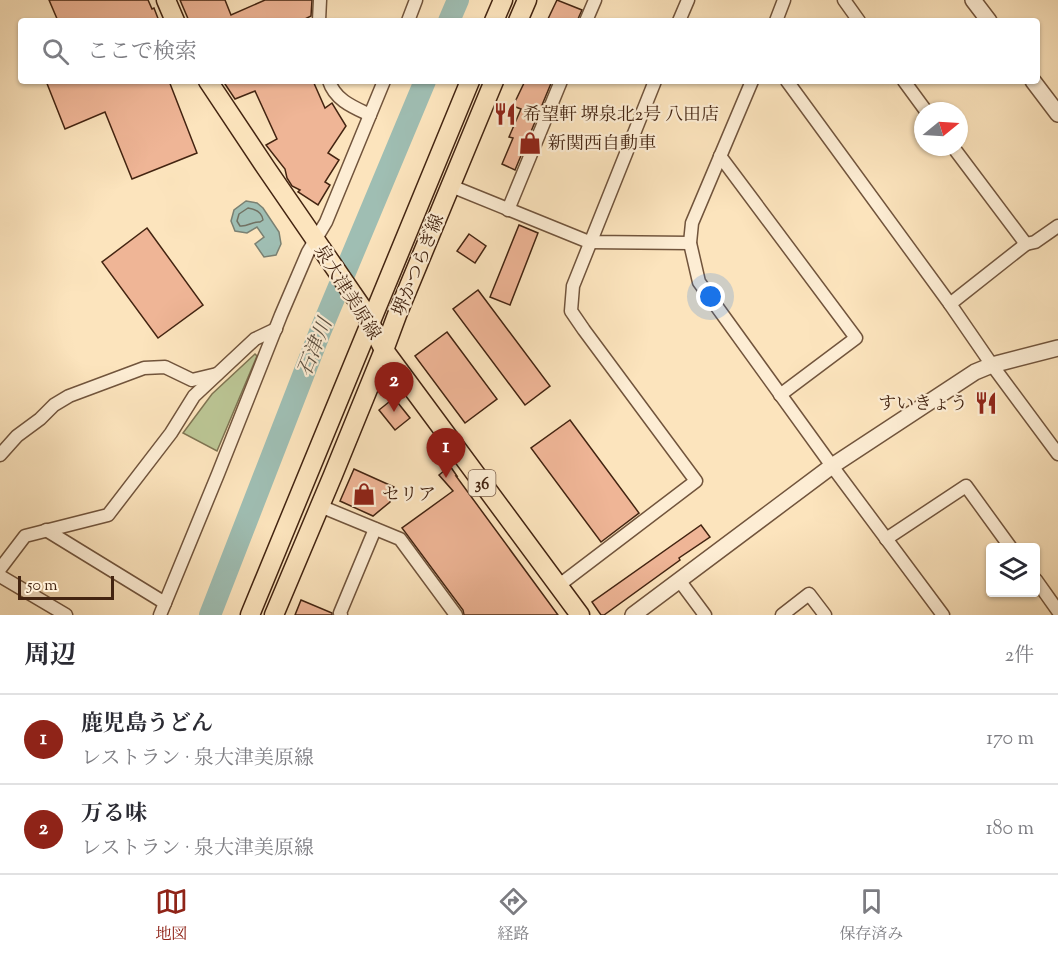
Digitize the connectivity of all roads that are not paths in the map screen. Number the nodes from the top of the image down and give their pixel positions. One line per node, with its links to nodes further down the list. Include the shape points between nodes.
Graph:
1 (166, 0): 11 (main road)
2 (320, 0): 12 (street)
3 (416, 0): 13 (street)
4 (503, 0): 14 (main road)
5 (527, 0): 15 (main road)
6 (595, 0): 16 (street)
7 (688, 0): 17 (street)
8 (784, 0): 18 (street)
9 (844, 0): 19 (street)
10 (973, 0): 20 (street)
11 (174, 18)
12 (319, 18)
13 (409, 18)
14 (495, 18)
15 (519, 18)
16 (587, 18)
17 (680, 18)
18 (777, 18)
19 (858, 18)
20 (986, 18)
21 (210, 84): 43 (main road, 泉大津美原線 / 36)
22 (330, 84): 34 (street, via 345,103)
23 (383, 84): 34 (street)
24 (469, 84): 45 (main road, 堺かつらぎ線)
25 (493, 84): 37 (main road, 堺かつらぎ線)
26 (560, 84): 38 (street)
27 (654, 84): 40 (street)
28 (751, 84): 35 (street)
29 (789, 84): 44 (street)
30 (906, 84): 32 (street)
31 (1036, 84): 33 (street)
32 (919, 102)
33 (1058, 114)
34 (370, 115): 43 (street)
35 (720, 156): 41 (street, via 692,223); 51 (street, via 856,338)
36 (960, 156): 42 (street)
37 (451, 186): 38 (street); 48 (main road, 堺かつらぎ線)
38 (508, 210): 40 (street)
39 (1056, 231): 42 (street)
40 (589, 242): 41 (street); 64 (street, via 573,286 571,311 696,481)
41 (690, 243): 51 (street, via 699,282)
42 (1026, 244): 44 (street)
43 (319, 246): 45 (main road, 泉大津美原線 / 36); 46 (street, via 290,294)
44 (950, 304): 49 (street)
45 (366, 315): 48 (main road, 泉大津美原線 / 36); 70 (main road, 堺かつらぎ線)
46 (276, 329): 50 (street, via 255,339); 66 (street)
47 (1058, 348): 49 (street)
48 (384, 350): 56 (main road, 堺かつらぎ線); 64 (main road, 泉大津美原線 / 36)
49 (992, 365): 52 (street); 55 (street, via 975,372)
50 (218, 374): 54 (street, via 192,380 165,367 144,368 54,405); 58 (street, via 195,396 108,515)
51 (780, 395): 55 (street)
52 (1054, 442): 53 (street)
53 (1058, 454)
54 (0, 455)
55 (832, 466): 59 (street); 63 (street)
56 (320, 506): 57 (street); 71 (main road, 堺かつらぎ線)
57 (375, 529): 72 (street); 73 (street, via 400,539)
58 (46, 530): 61 (street, via 26,536); 66 (street)
59 (886, 539): 60 (street, via 966,486); 79 (street)
60 (1007, 543)
61 (0, 569)
62 (0, 576): 68 (street)
63 (679, 580): 75 (street); 76 (street)
64 (558, 586): 74 (main road, 泉大津美原線 / 36)
65 (1040, 587): 67 (street)
66 (165, 603): 69 (street)
67 (1058, 611)
68 (66, 615)
69 (160, 615)
70 (250, 615)
71 (274, 615)
72 (341, 615)
73 (456, 615)
74 (580, 615)
75 (633, 615)
76 (705, 615)
77 (782, 615): 78 (street, via 809,594)
78 (825, 615)
79 (943, 615)

